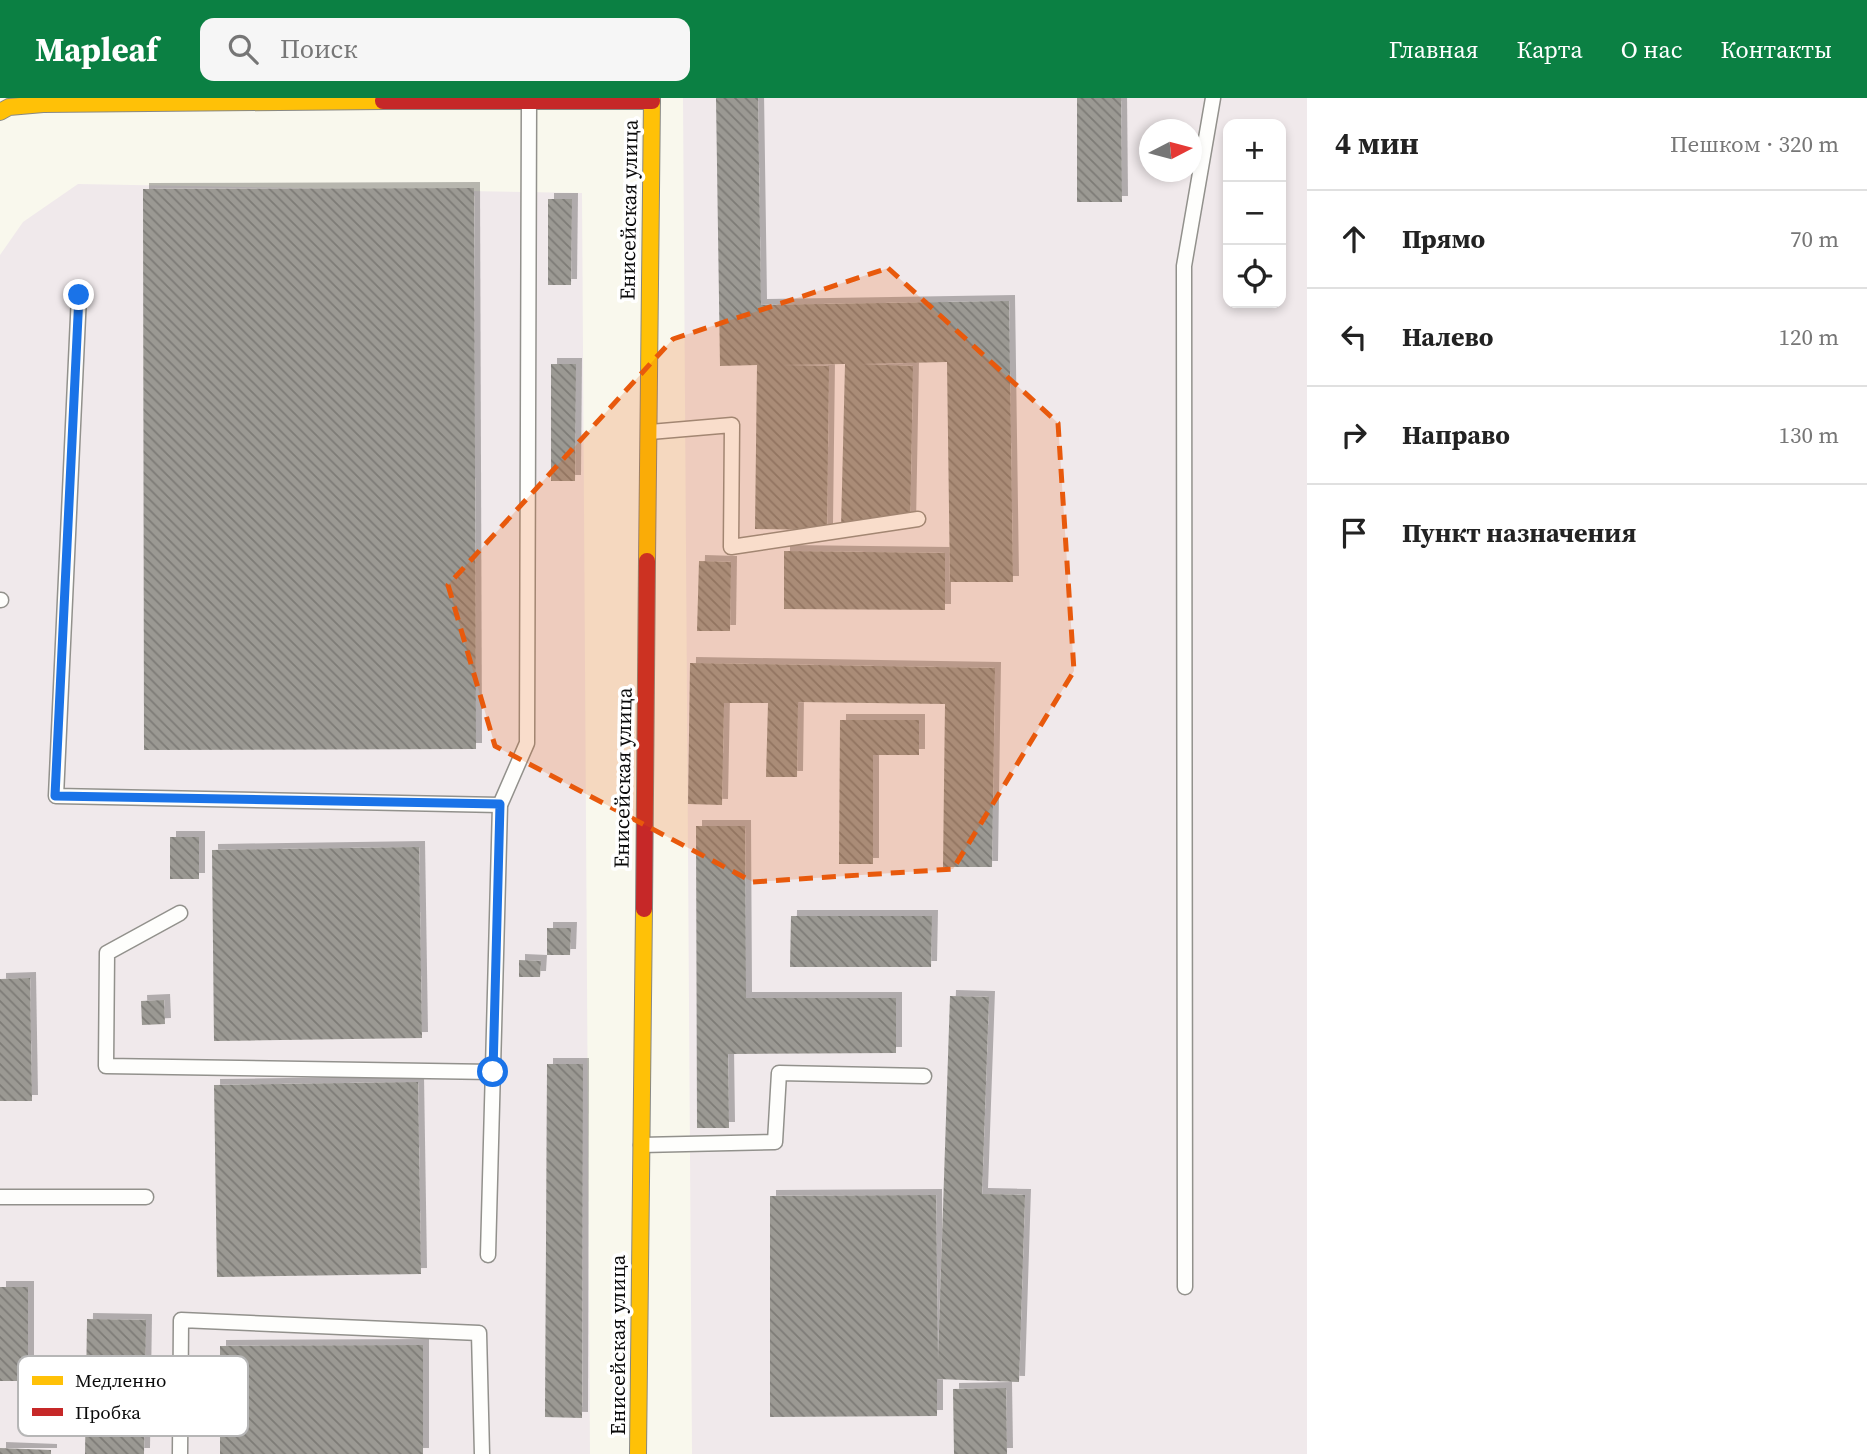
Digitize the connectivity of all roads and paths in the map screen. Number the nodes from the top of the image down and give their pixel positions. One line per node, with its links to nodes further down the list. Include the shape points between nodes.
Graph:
1 (1213, 98): 16 (lane, via 1184,266)
2 (529, 99): 3 (street, Енисейская улица); 4 (street, Енисейская улица, via 43,104); 8 (lane, via 527,743)
3 (652, 100): 6 (street, Енисейская улица)
4 (0, 112)
5 (79, 295): 8 (lane, via 55,796)
6 (647, 432): 7 (lane, via 732,425 731,547); 12 (street, Енисейская улица)
7 (918, 519)
8 (500, 804): 10 (lane)
9 (180, 913): 10 (lane, via 107,953 106,1066)
10 (493, 1072): 15 (lane)
11 (924, 1076): 12 (lane, via 779,1073 775,1142)
12 (640, 1145): 21 (street, Енисейская улица)
13 (0, 1197): 14 (lane)
14 (146, 1197)
15 (488, 1255)
16 (1185, 1287)
17 (181, 1356): 20 (lane, via 181,1320 478,1333)
18 (180, 1436): 19 (lane)
19 (180, 1454)
20 (482, 1454)
21 (638, 1454)

